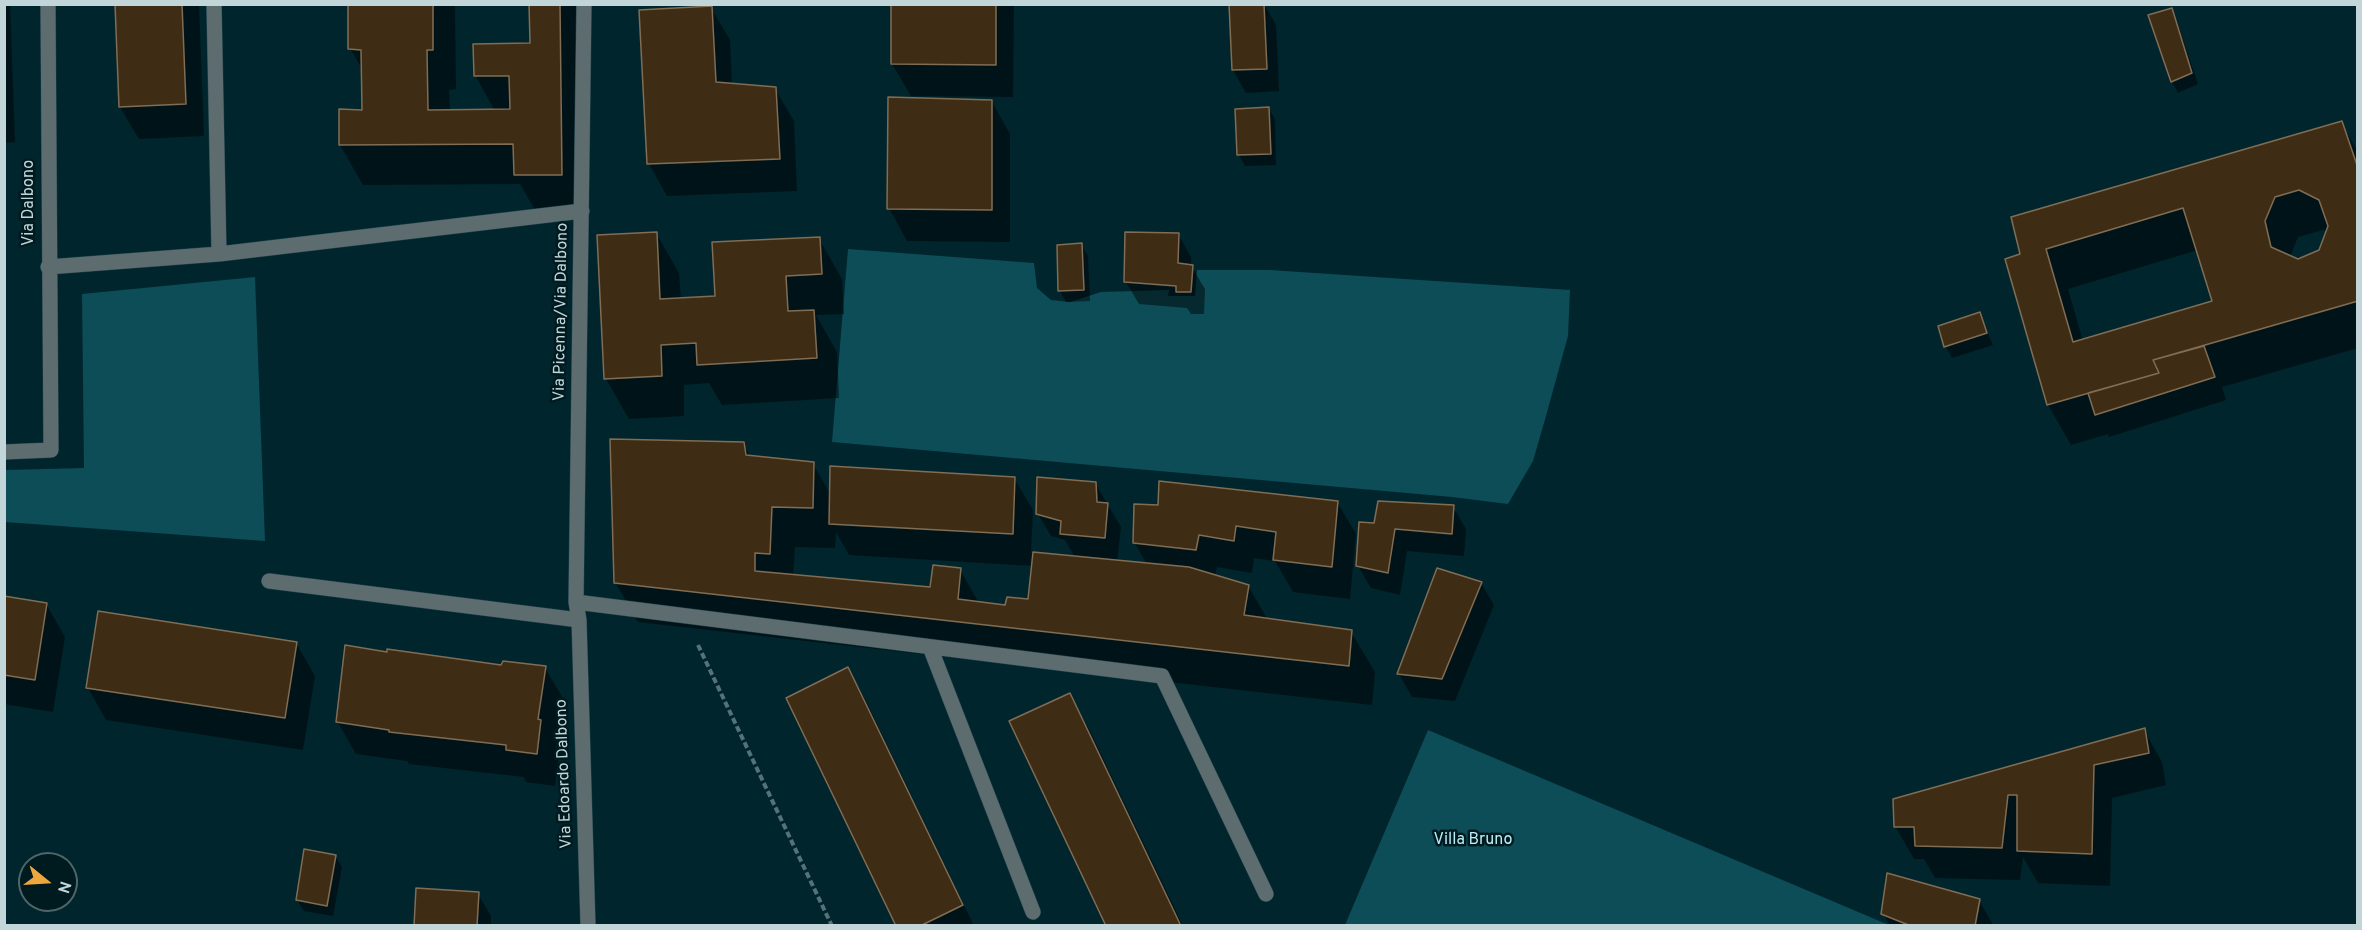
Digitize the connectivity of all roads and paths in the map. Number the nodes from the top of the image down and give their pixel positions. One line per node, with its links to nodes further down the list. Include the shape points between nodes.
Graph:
1 (48, 4): 6 (street, Via Dalbono)
2 (214, 4): 5 (street)
3 (584, 4): 4 (street, Via Picenna/Via Dalbono)
4 (582, 211): 5 (street, Via Dalbono); 9 (street, Via Picenna/Via Dalbono)
5 (219, 254): 6 (street, Via Dalbono)
6 (48, 267): 7 (street, via 51,450)
7 (4, 452)
8 (269, 581): 11 (street)
9 (576, 602): 10 (street); 11 (street, Via Picenna/Via Dalbono)
10 (684, 616): 12 (street); 16 (path)
11 (579, 620): 15 (street, Via Edoardo Dalbono)
12 (930, 647): 13 (street, via 1162,676); 14 (street)
13 (1266, 894)
14 (1033, 912)
15 (588, 926)
16 (832, 926)

